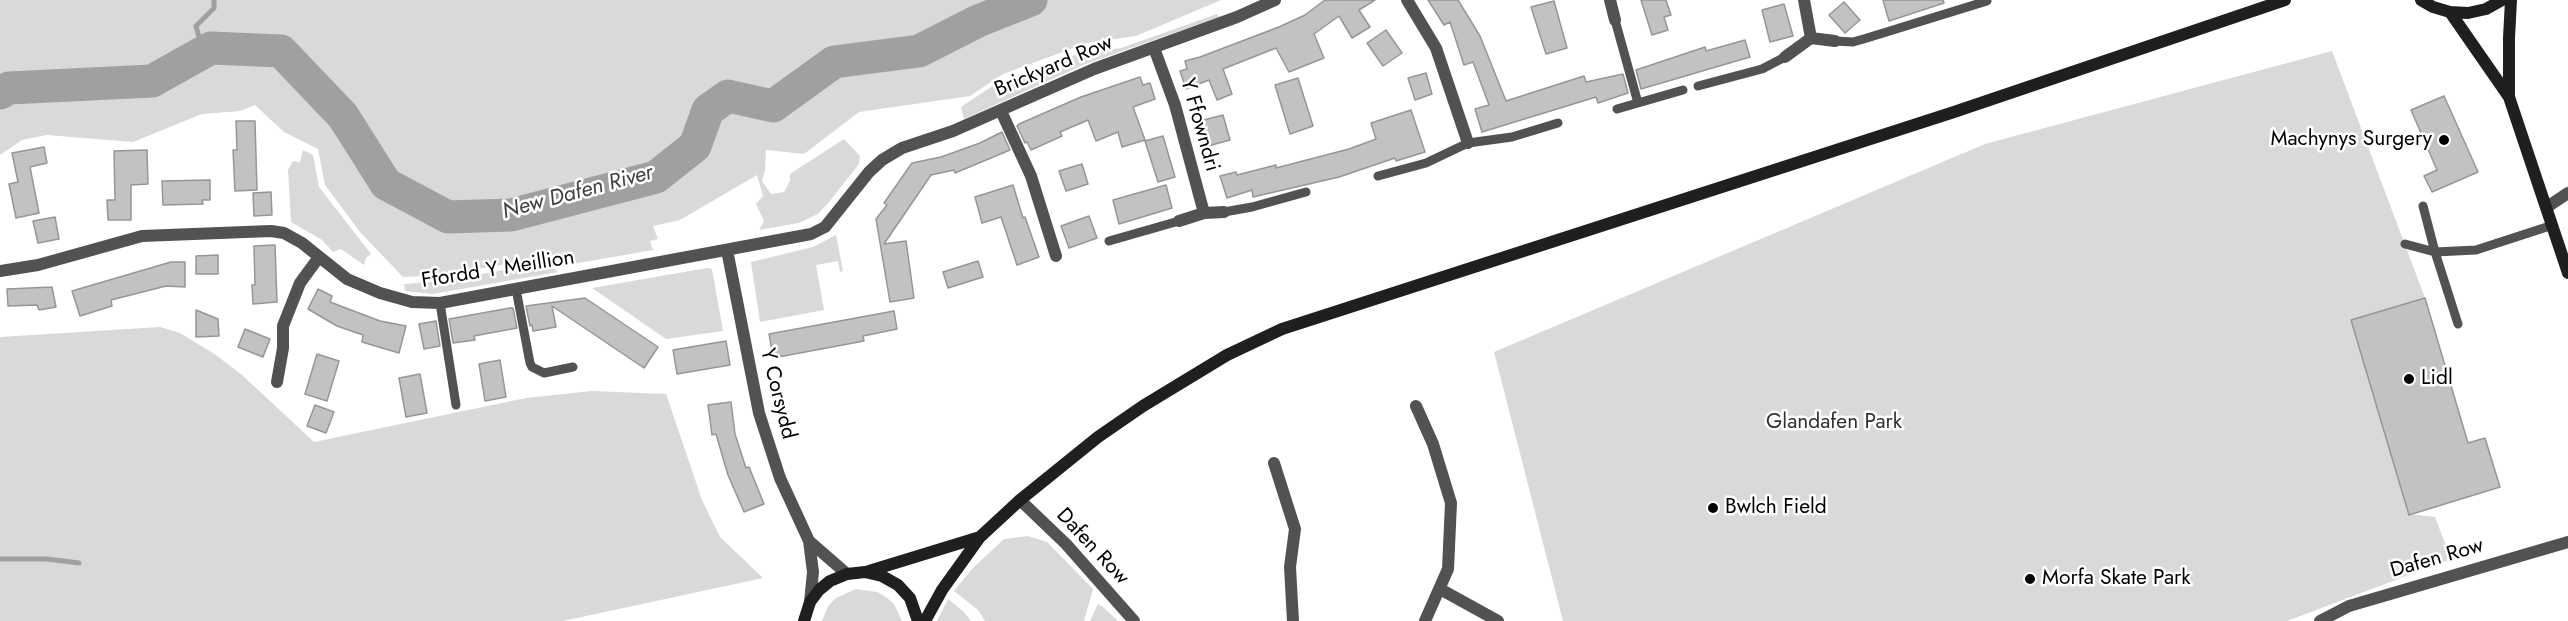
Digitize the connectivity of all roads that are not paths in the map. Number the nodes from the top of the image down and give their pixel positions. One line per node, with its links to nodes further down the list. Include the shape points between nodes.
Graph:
1 (1275, 0): 14 (street, Brickyard Row)
2 (1407, 0): 23 (street, via 1436,48)
3 (1610, 0): 11 (street)
4 (1804, 0): 12 (street)
5 (2285, 0): 49 (main road, via 1943,116 1282,329 1227,355 1143,406)
6 (2421, 0): 10 (main road)
7 (2502, 0): 10 (main road, via 2486,9)
8 (2511, 0): 18 (main road)
9 (1987, 2): 13 (lane, via 1853,42)
10 (2450, 12): 18 (main road)
11 (1616, 20): 19 (lane)
12 (1811, 38): 13 (street); 15 (street)
13 (1835, 41)
14 (1154, 48): 21 (street, Brickyard Row, via 1094,69); 30 (street, Y Ffowndri, via 1175,105)
15 (1785, 57): 16 (lane, via 1762,69)
16 (1698, 86)
17 (1683, 90): 19 (lane)
18 (2510, 97): 28 (main road)
19 (1638, 103): 20 (lane)
20 (1617, 109)
21 (1001, 111): 35 (street, Brickyard Row, via 902,148 882,160 825,227 811,234); 37 (street, via 1031,176)
22 (1558, 123): 23 (lane, via 1512,137)
23 (1468, 143): 24 (lane, via 1426,163)
24 (1378, 176)
25 (1306, 192): 29 (lane)
26 (2568, 194): 28 (street)
27 (2423, 206): 36 (lane)
28 (2547, 207): 32 (main road)
29 (1224, 212): 30 (street)
30 (1204, 213): 31 (street)
31 (1179, 221): 33 (lane)
32 (2553, 225): 36 (lane, via 2476,250); 40 (main road)
33 (1109, 241)
34 (2405, 244): 36 (lane)
35 (727, 250): 41 (street, Ffordd Y Meillion); 51 (street, Y Corsydd, via 759,413 780,478)
36 (2435, 252): 43 (lane)
37 (1056, 256)
38 (318, 257): 39 (street, Ffordd Y Meillion, via 302,243 278,232 142,236 38,265); 42 (street, Ffordd Y Meillion, via 347,279 380,293 412,302); 45 (street, via 300,283 283,326)
39 (0, 271)
40 (2568, 273)
41 (516, 289): 42 (street, Ffordd Y Meillion); 44 (lane, via 532,367 544,373)
42 (440, 303): 46 (lane)
43 (2458, 324)
44 (573, 367)
45 (277, 382)
46 (456, 405)
47 (1416, 406): 55 (street, via 1451,503 1448,569)
48 (1274, 463): 61 (street, via 1296,529 1290,567)
49 (1020, 500): 50 (main road); 60 (street, Dafen Row, via 1066,544)
50 (980, 537): 53 (main road); 59 (main road)
51 (809, 542): 54 (street, Y Corsydd); 56 (street, Y Corsydd, via 813,572)
52 (2568, 542): 64 (street, Dafen Row, via 2349,606)
53 (865, 572): 54 (main road); 58 (main road, via 898,585 910,598)
54 (847, 574): 56 (main road, via 830,581)
55 (1440, 588): 62 (street); 63 (street)
56 (810, 602): 57 (main road)
57 (804, 621)
58 (918, 621)
59 (925, 621)
60 (1134, 621)
61 (1293, 621)
62 (1425, 621)
63 (1498, 621)
64 (2320, 621)

